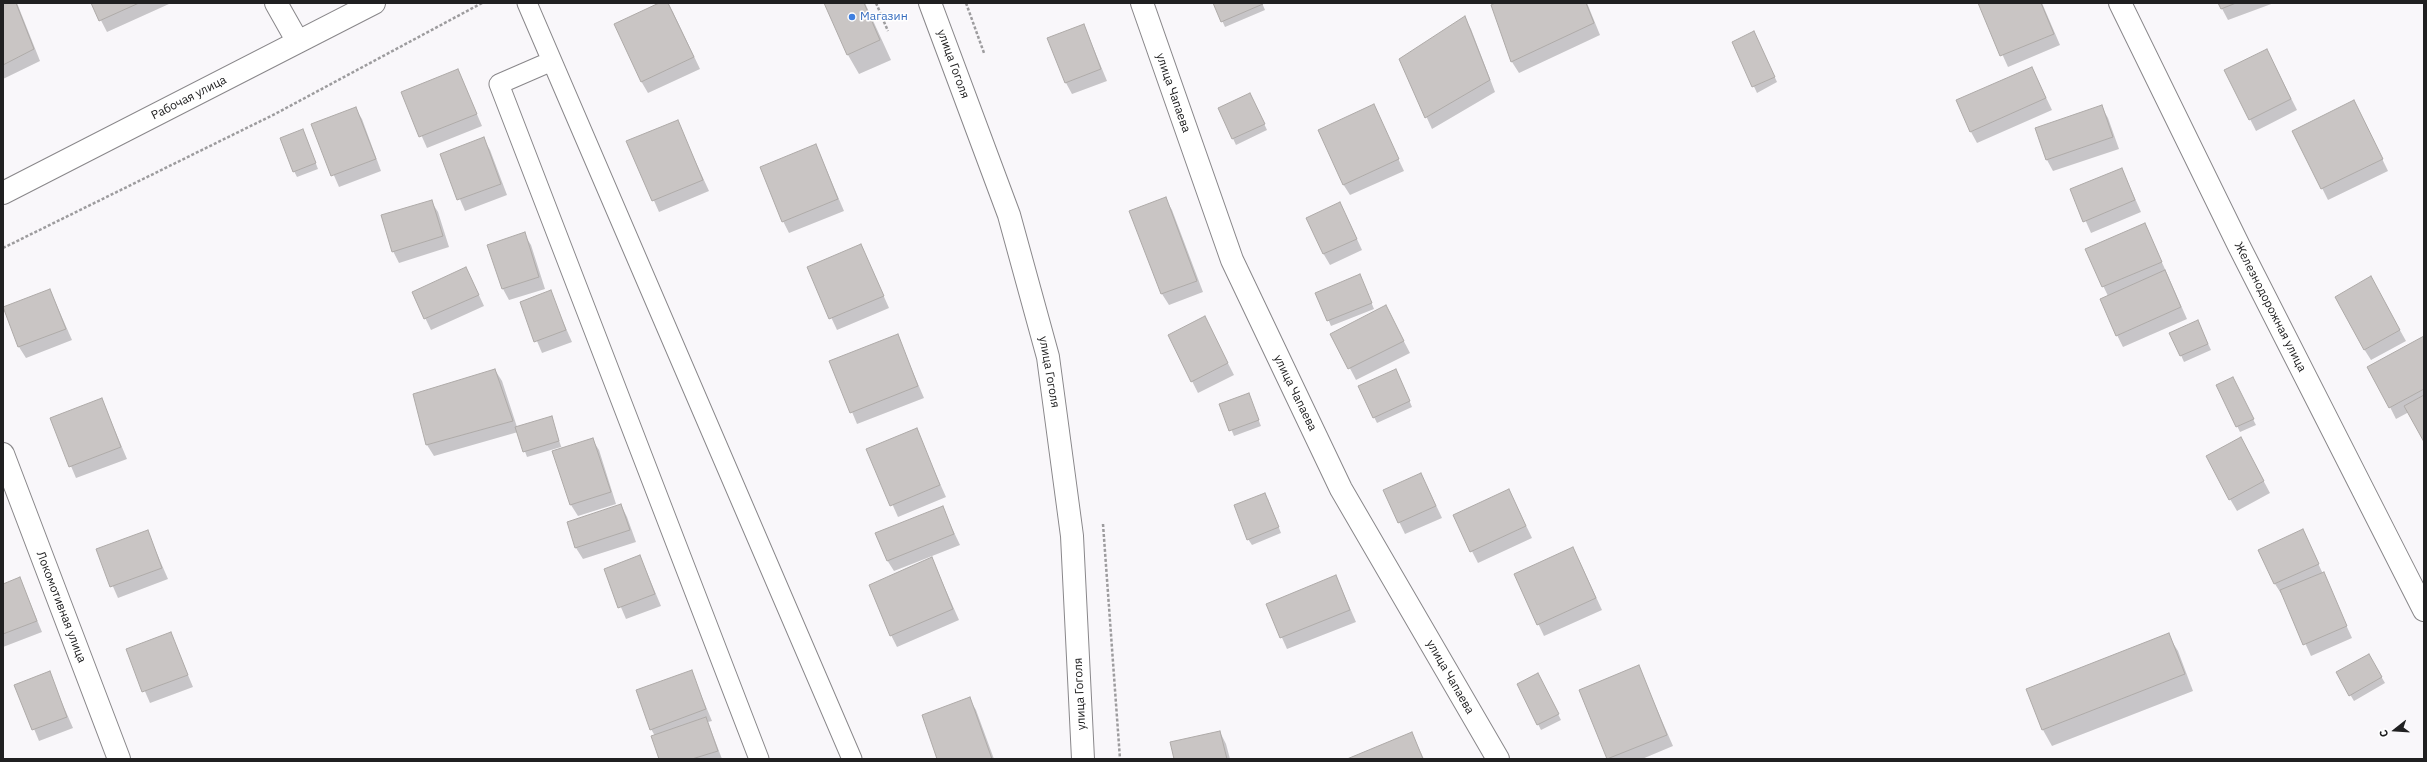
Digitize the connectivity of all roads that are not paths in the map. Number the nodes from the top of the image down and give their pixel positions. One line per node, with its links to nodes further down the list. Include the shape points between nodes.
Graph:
1 (276, 3): 7 (street)
2 (374, 3): 7 (street, Рабочая улица)
3 (527, 3): 8 (lane)
4 (930, 3): 15 (street, улица Гоголя, via 1009,215 1048,357 1072,536)
5 (1142, 3): 16 (street, улица Чапаева, via 1232,260 1341,488)
6 (2120, 3): 11 (street, Железнодорожная улица, via 2239,246)
7 (298, 42): 9 (street, Рабочая улица)
8 (552, 61): 13 (lane, via 498,84); 14 (lane)
9 (3, 193)
10 (3, 454): 12 (street, Локомотивная улица)
11 (2424, 610)
12 (119, 759)
13 (759, 759)
14 (852, 759)
15 (1083, 759)
16 (1498, 759)

